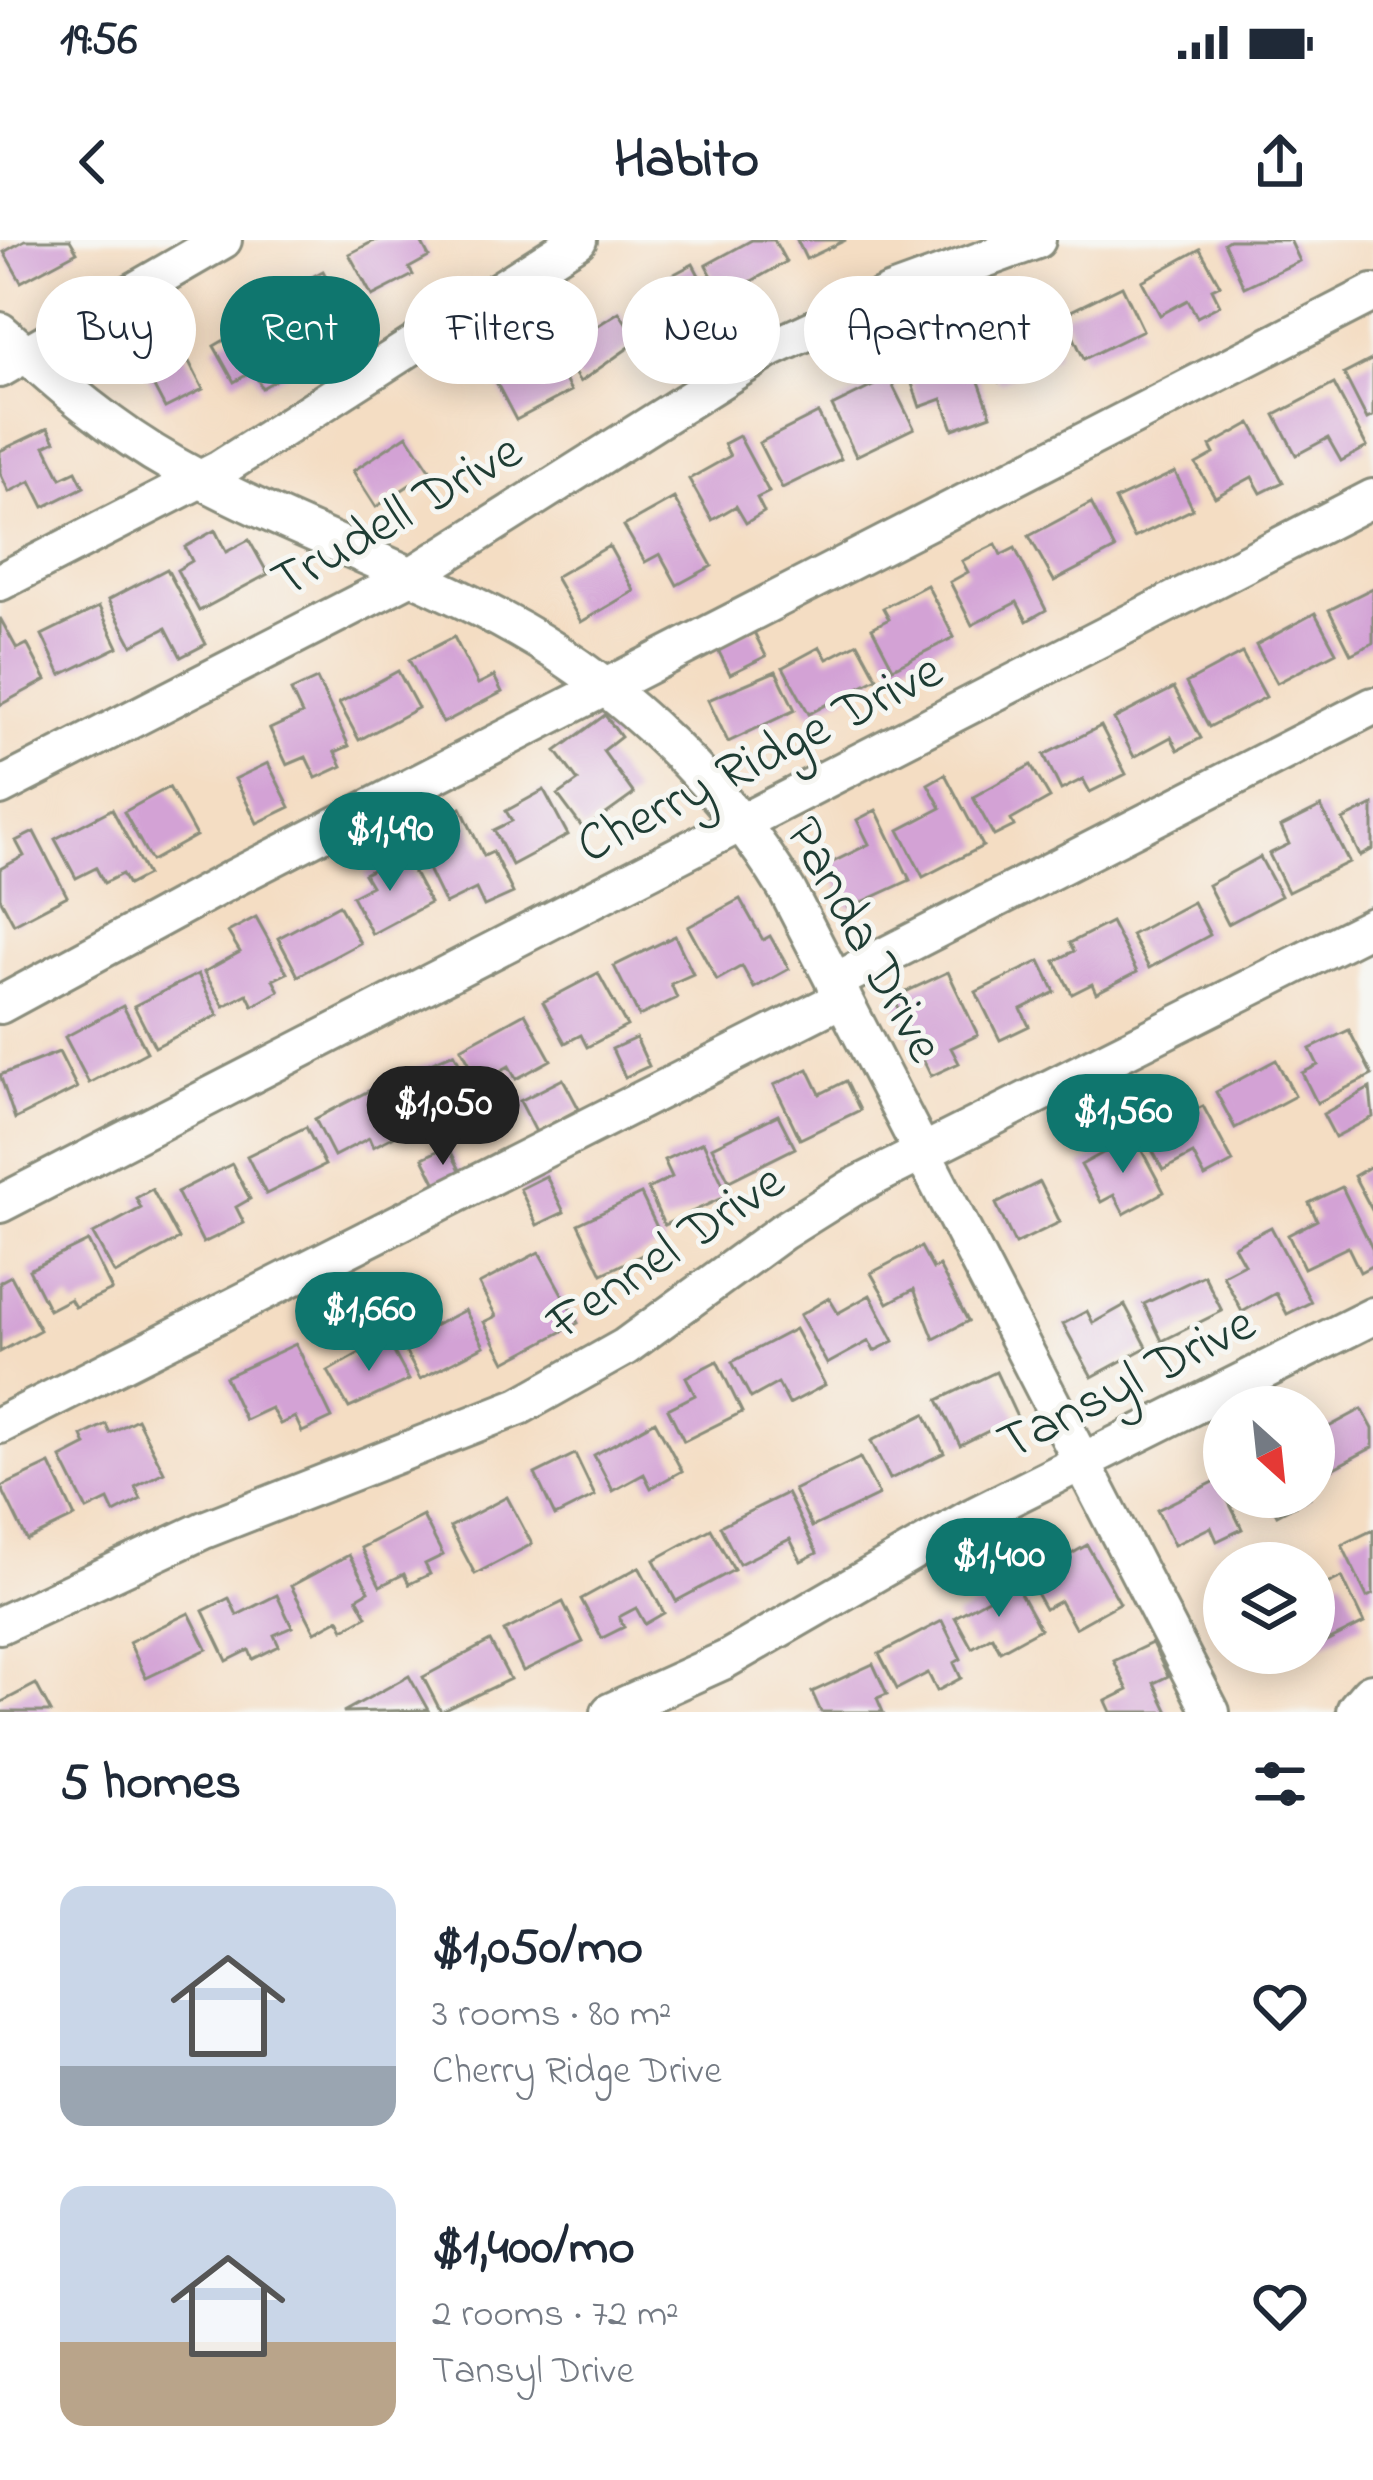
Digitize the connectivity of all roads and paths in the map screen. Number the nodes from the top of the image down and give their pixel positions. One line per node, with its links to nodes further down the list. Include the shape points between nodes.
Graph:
1 (223, 240): 5 (street)
2 (578, 240): 6 (street)
3 (1037, 240): 8 (street, Trudell Drive, via 890,294 770,350)
4 (1373, 293): 10 (street)
5 (9, 352): 6 (street, Panda Drive)
6 (199, 479): 8 (street, Panda Drive); 9 (street)
7 (1373, 498): 13 (street, Cherry Ridge Drive)
8 (410, 576): 10 (street, Panda Drive, via 520,630); 12 (street, Trudell Drive)
9 (0, 582)
10 (604, 688): 13 (street, Panda Drive); 16 (street)
11 (1373, 706): 15 (street)
12 (0, 787)
13 (742, 824): 15 (street, Panda Drive); 18 (street, Cherry Ridge Drive)
14 (1373, 926): 17 (street, Fennel Drive)
15 (838, 990): 17 (street, Panda Drive); 20 (street)
16 (0, 1005)
17 (922, 1152): 21 (street, Panda Drive); 22 (street, Fennel Drive, via 782,1232 625,1347 540,1395 185,1538)
18 (0, 1204)
19 (1373, 1316): 21 (street, Tansyl Drive)
20 (0, 1425)
21 (1083, 1462): 24 (street, Tansyl Drive, via 725,1660); 25 (street, Panda Drive)
22 (0, 1625)
23 (1373, 1698): 26 (main road)
24 (610, 1712)
25 (1211, 1712)
26 (1361, 1712)

